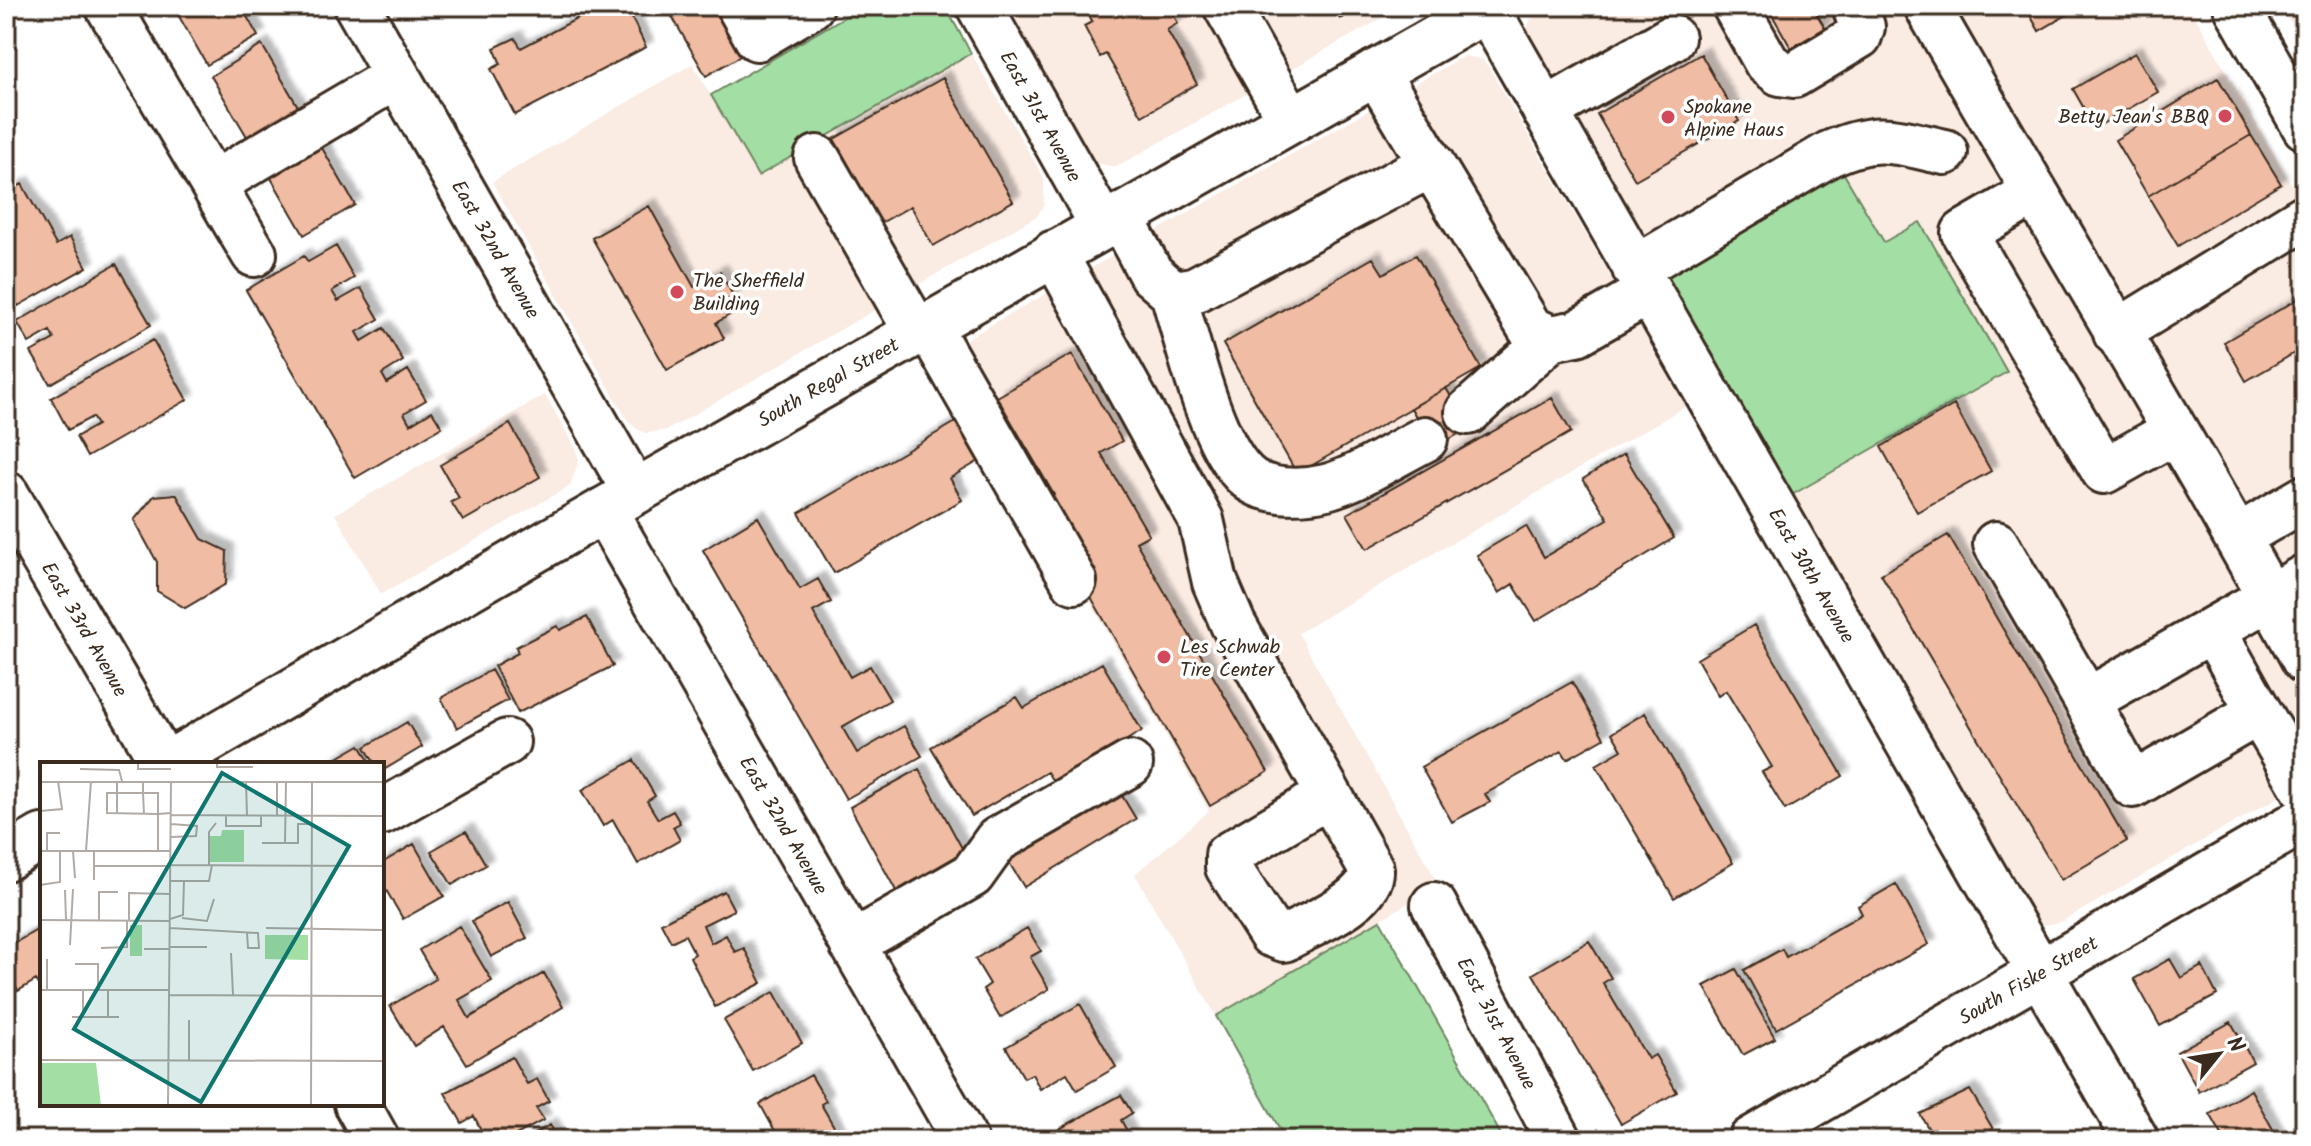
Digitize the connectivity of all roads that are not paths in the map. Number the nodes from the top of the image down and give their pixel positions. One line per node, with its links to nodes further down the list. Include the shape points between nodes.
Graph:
1 (357, 6): 14 (street, East 32nd Avenue)
2 (739, 6): 3 (street, via 757,38)
3 (811, 6)
4 (979, 6): 24 (street, East 31st Avenue)
5 (1226, 6): 16 (street)
6 (1735, 6): 7 (street, via 1767,63 1794,75 1853,42 1862,27)
7 (1855, 6)
8 (1927, 6): 22 (street)
9 (2236, 6): 17 (street)
10 (116, 9): 21 (street)
11 (1483, 9): 13 (street, South Regal Street); 15 (street, East 30th Avenue)
12 (1672, 38): 15 (street)
13 (1376, 72): 16 (street, South Regal Street); 20 (street)
14 (397, 76): 21 (street); 37 (street, East 32nd Avenue)
15 (1545, 111): 27 (street, East 30th Avenue)
16 (1291, 120): 24 (street, South Regal Street)
17 (2305, 127)
18 (1945, 152): 27 (street, via 1883,138 1829,154)
19 (817, 158): 29 (street)
20 (1432, 164): 28 (street, via 1194,290); 31 (street, via 1530,328)
21 (213, 184): 26 (street)
22 (2033, 193): 30 (street); 33 (street, via 1964,233 2104,471)
23 (2305, 217): 30 (street)
24 (1112, 221): 25 (street, South Regal Street); 28 (street, East 31st Avenue, via 1151,274)
25 (1054, 253): 29 (street, South Regal Street); 51 (street, via 1201,520 1215,582 1233,624)
26 (254, 254)
27 (1641, 280): 31 (street, via 1577,333); 58 (street, East 30th Avenue)
28 (1173, 293): 34 (street, via 1205,397 1245,476 1278,491 1326,487)
29 (922, 329): 37 (street, South Regal Street); 40 (street)
30 (2116, 333): 33 (street)
31 (1551, 338): 32 (street)
32 (1468, 412)
33 (2175, 431): 38 (street)
34 (1425, 439)
35 (6, 494): 47 (street, East 33rd Avenue)
36 (2305, 498): 38 (street)
37 (620, 501): 48 (street, South Regal Street); 57 (street, East 32nd Avenue)
38 (2238, 537): 41 (street)
39 (1996, 544): 44 (street)
40 (1074, 581)
41 (2288, 587): 42 (street); 43 (street)
42 (2213, 630): 44 (street); 45 (street)
43 (2305, 661)
44 (2087, 701): 45 (street, via 2133,785)
45 (2259, 712): 50 (street)
46 (507, 742): 52 (street)
47 (165, 762)
48 (169, 762)
49 (1130, 764): 57 (street, via 997,840 972,875)
50 (2305, 790)
51 (1329, 795)
52 (384, 811)
53 (2305, 819): 58 (street, South Fiske Street)
54 (40, 838): 55 (street)
55 (6, 858)
56 (1434, 905): 62 (street, East 31st Avenue)
57 (852, 944): 61 (street, East 32nd Avenue)
58 (2041, 972): 63 (street, South Fiske Street); 64 (street, East 30th Avenue)
59 (358, 1106): 60 (street)
60 (377, 1140)
61 (965, 1140)
62 (1559, 1140)
63 (1751, 1140)
64 (2136, 1140)

